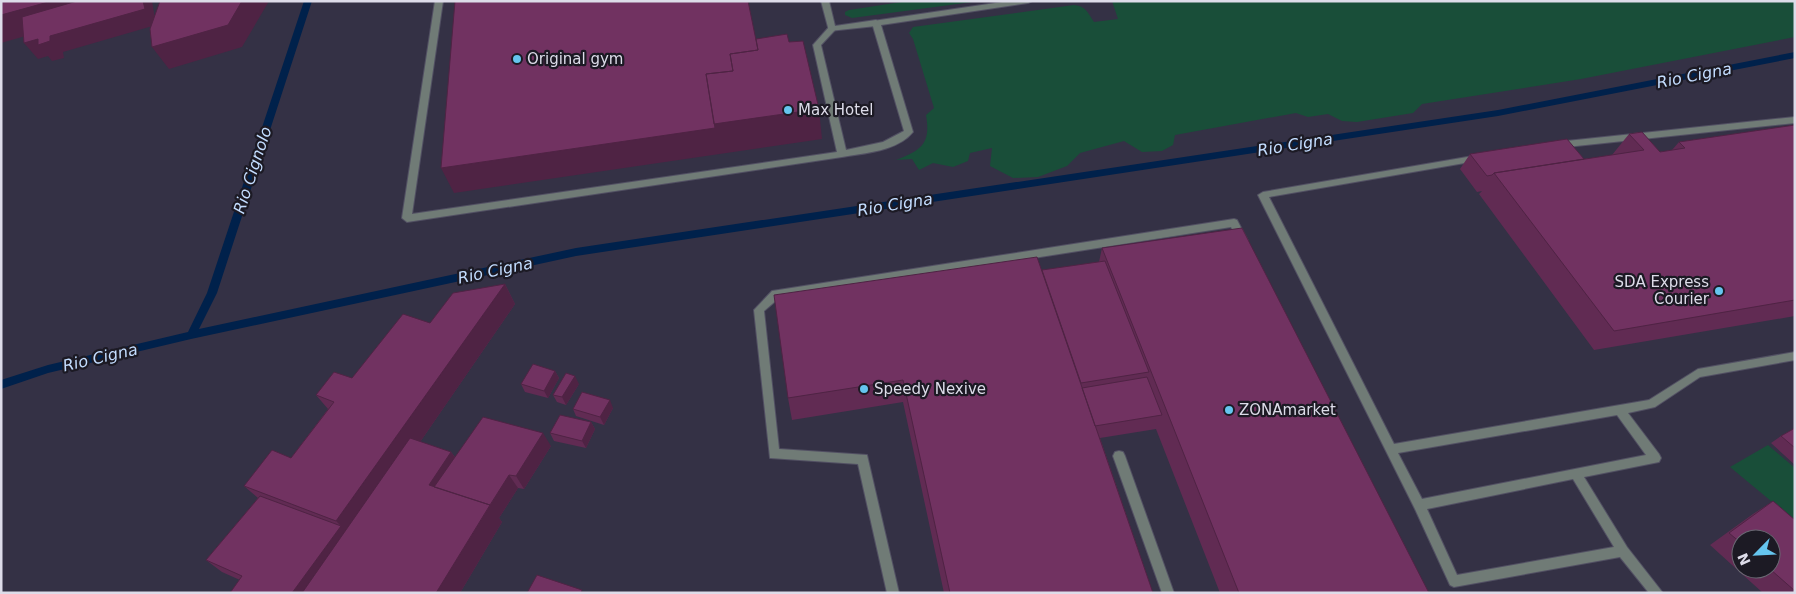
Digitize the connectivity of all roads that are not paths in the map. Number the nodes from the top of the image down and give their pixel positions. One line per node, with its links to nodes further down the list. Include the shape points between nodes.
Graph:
1 (439, 1): 8 (street, via 407,218)
2 (825, 1): 5 (street)
3 (1028, 1): 4 (street)
4 (876, 23): 5 (street); 8 (street, via 909,132 900,140)
5 (832, 29): 8 (street, via 817,45)
6 (1795, 120): 7 (street)
7 (1545, 147)
8 (842, 154)
9 (1487, 157): 13 (street, via 1263,194)
10 (1247, 249): 18 (street, via 1234,223 776,294 759,310 774,454 863,460)
11 (1795, 356): 12 (street, via 1698,373 1651,404)
12 (1620, 410): 13 (street); 15 (street, via 1655,458)
13 (1391, 450): 16 (street)
14 (1119, 456): 19 (street)
15 (1576, 474): 16 (street); 17 (street)
16 (1419, 505): 17 (street, via 1454,581)
17 (1623, 551): 20 (street)
18 (894, 593)
19 (1168, 593)
20 (1657, 593)

